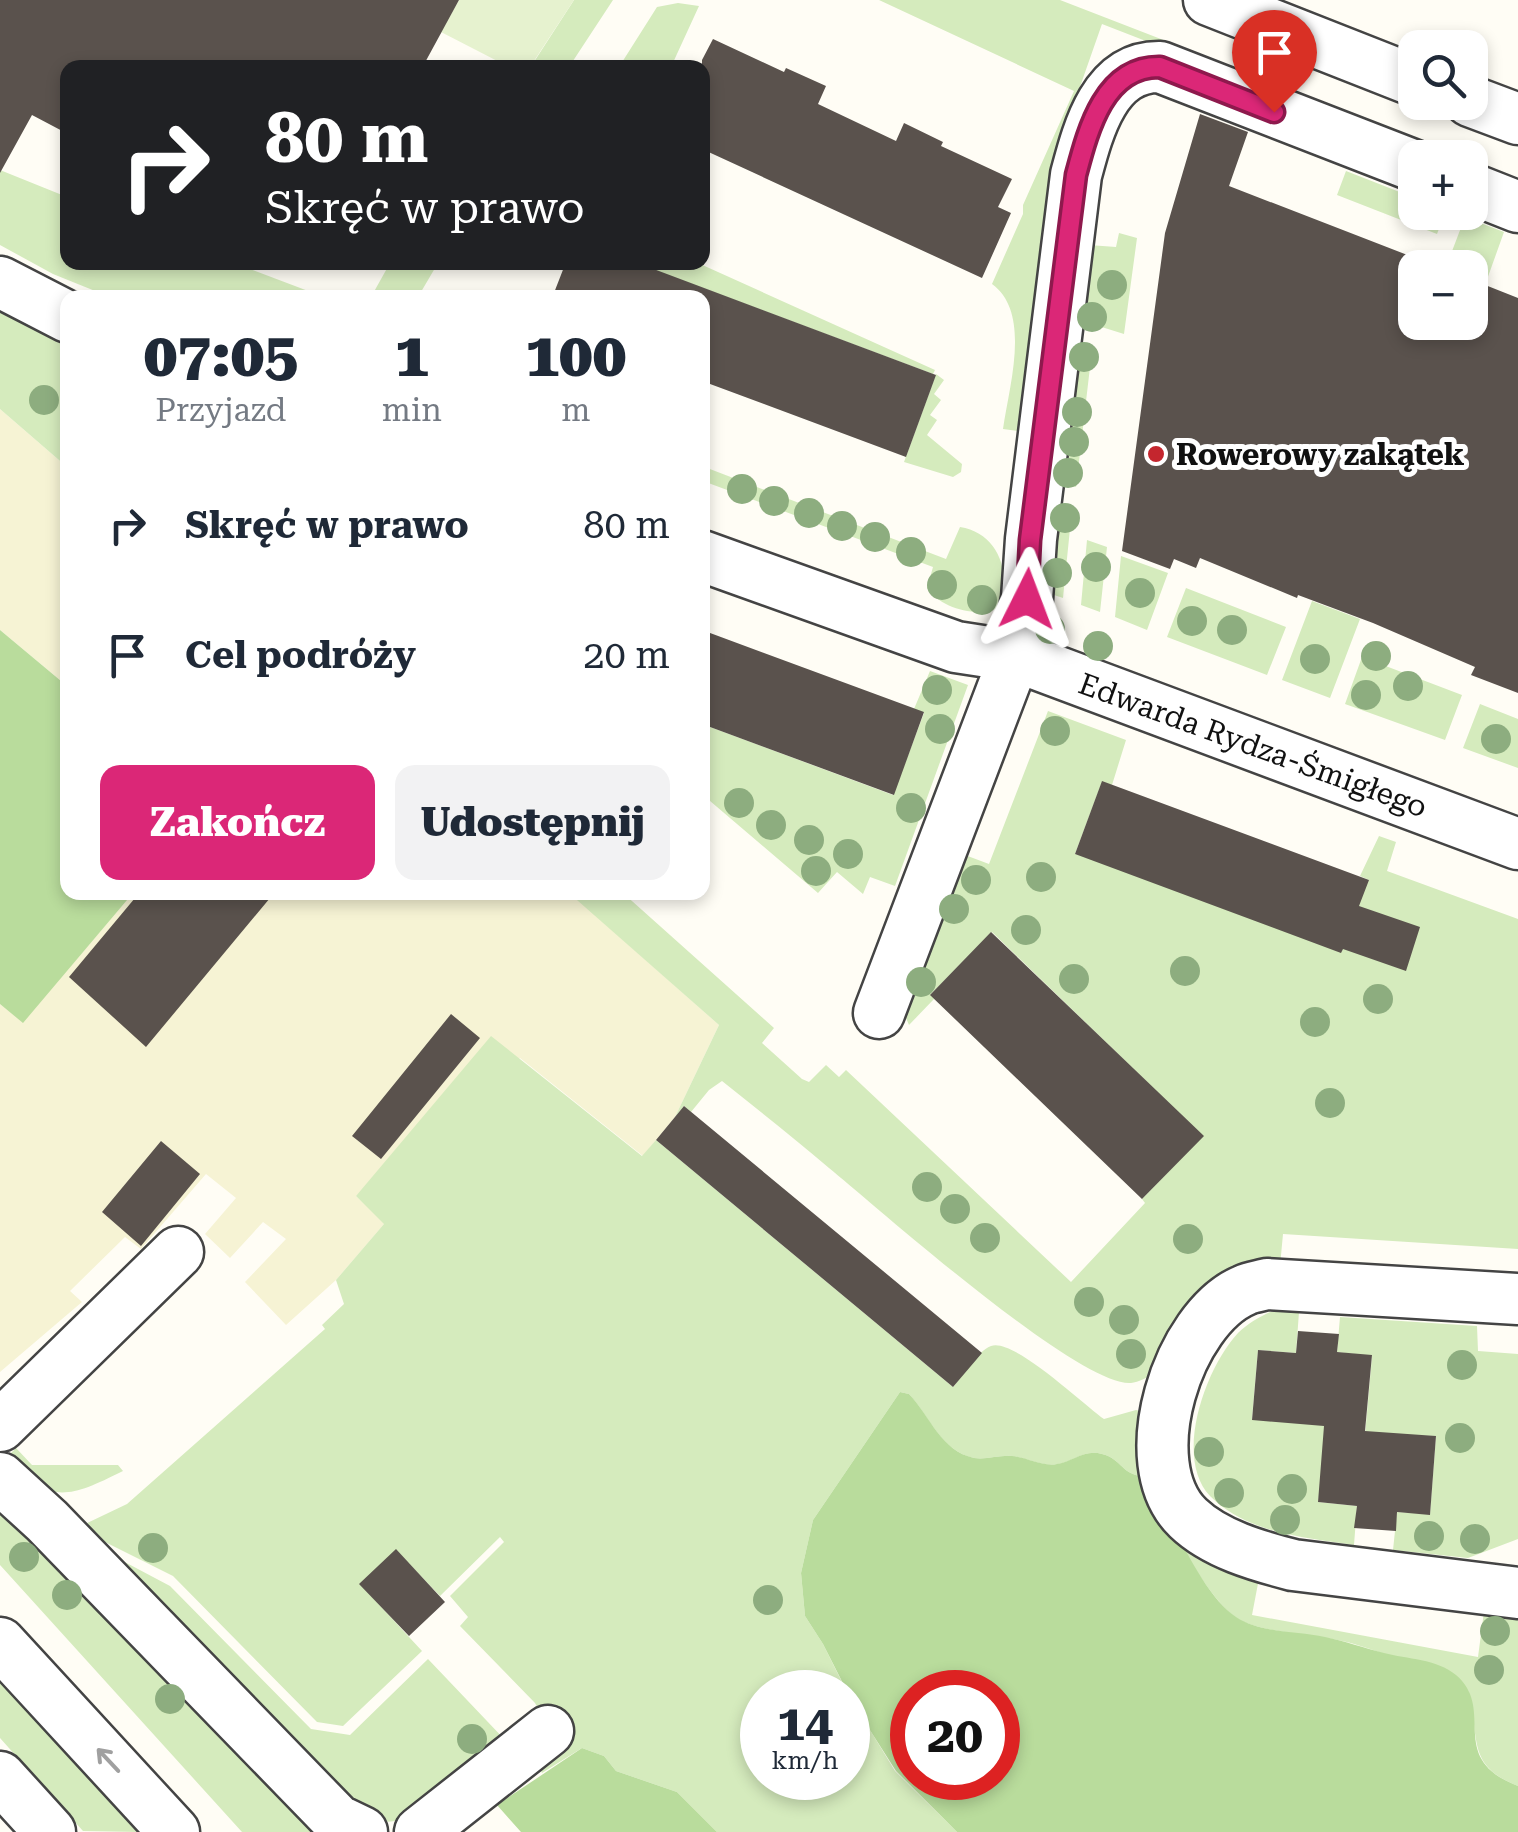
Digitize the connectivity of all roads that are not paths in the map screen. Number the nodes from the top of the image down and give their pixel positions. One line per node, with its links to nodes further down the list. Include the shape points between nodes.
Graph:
1 (1209, 0): 2 (street)
2 (1398, 74)
3 (1488, 108): 4 (street)
4 (1518, 119)
5 (1398, 159): 11 (street, via 1160,67 1126,75 1108,92 1076,175)
6 (1488, 195): 7 (street)
7 (1518, 206)
8 (0, 282): 9 (street)
9 (60, 313)
10 (710, 559): 11 (street, Edwarda Rydza-Śmigłego, via 956,647)
11 (1015, 656): 12 (street, Edwarda Rydza-Śmigłego); 13 (street)
12 (1518, 844)
13 (880, 1013)
14 (178, 1252): 16 (street)
15 (1518, 1299): 18 (street, via 1267,1284 1242,1291 1193,1341 1172,1384 1160,1436 1163,1473 1188,1518 1257,1556)
16 (0, 1426)
17 (0, 1478): 24 (street, via 337,1820)
18 (1518, 1594)
19 (0, 1643): 23 (street, one-way to 19)
20 (548, 1732): 25 (street)
21 (0, 1777): 22 (street)
22 (50, 1832)
23 (174, 1832)
24 (362, 1832)
25 (420, 1832)

